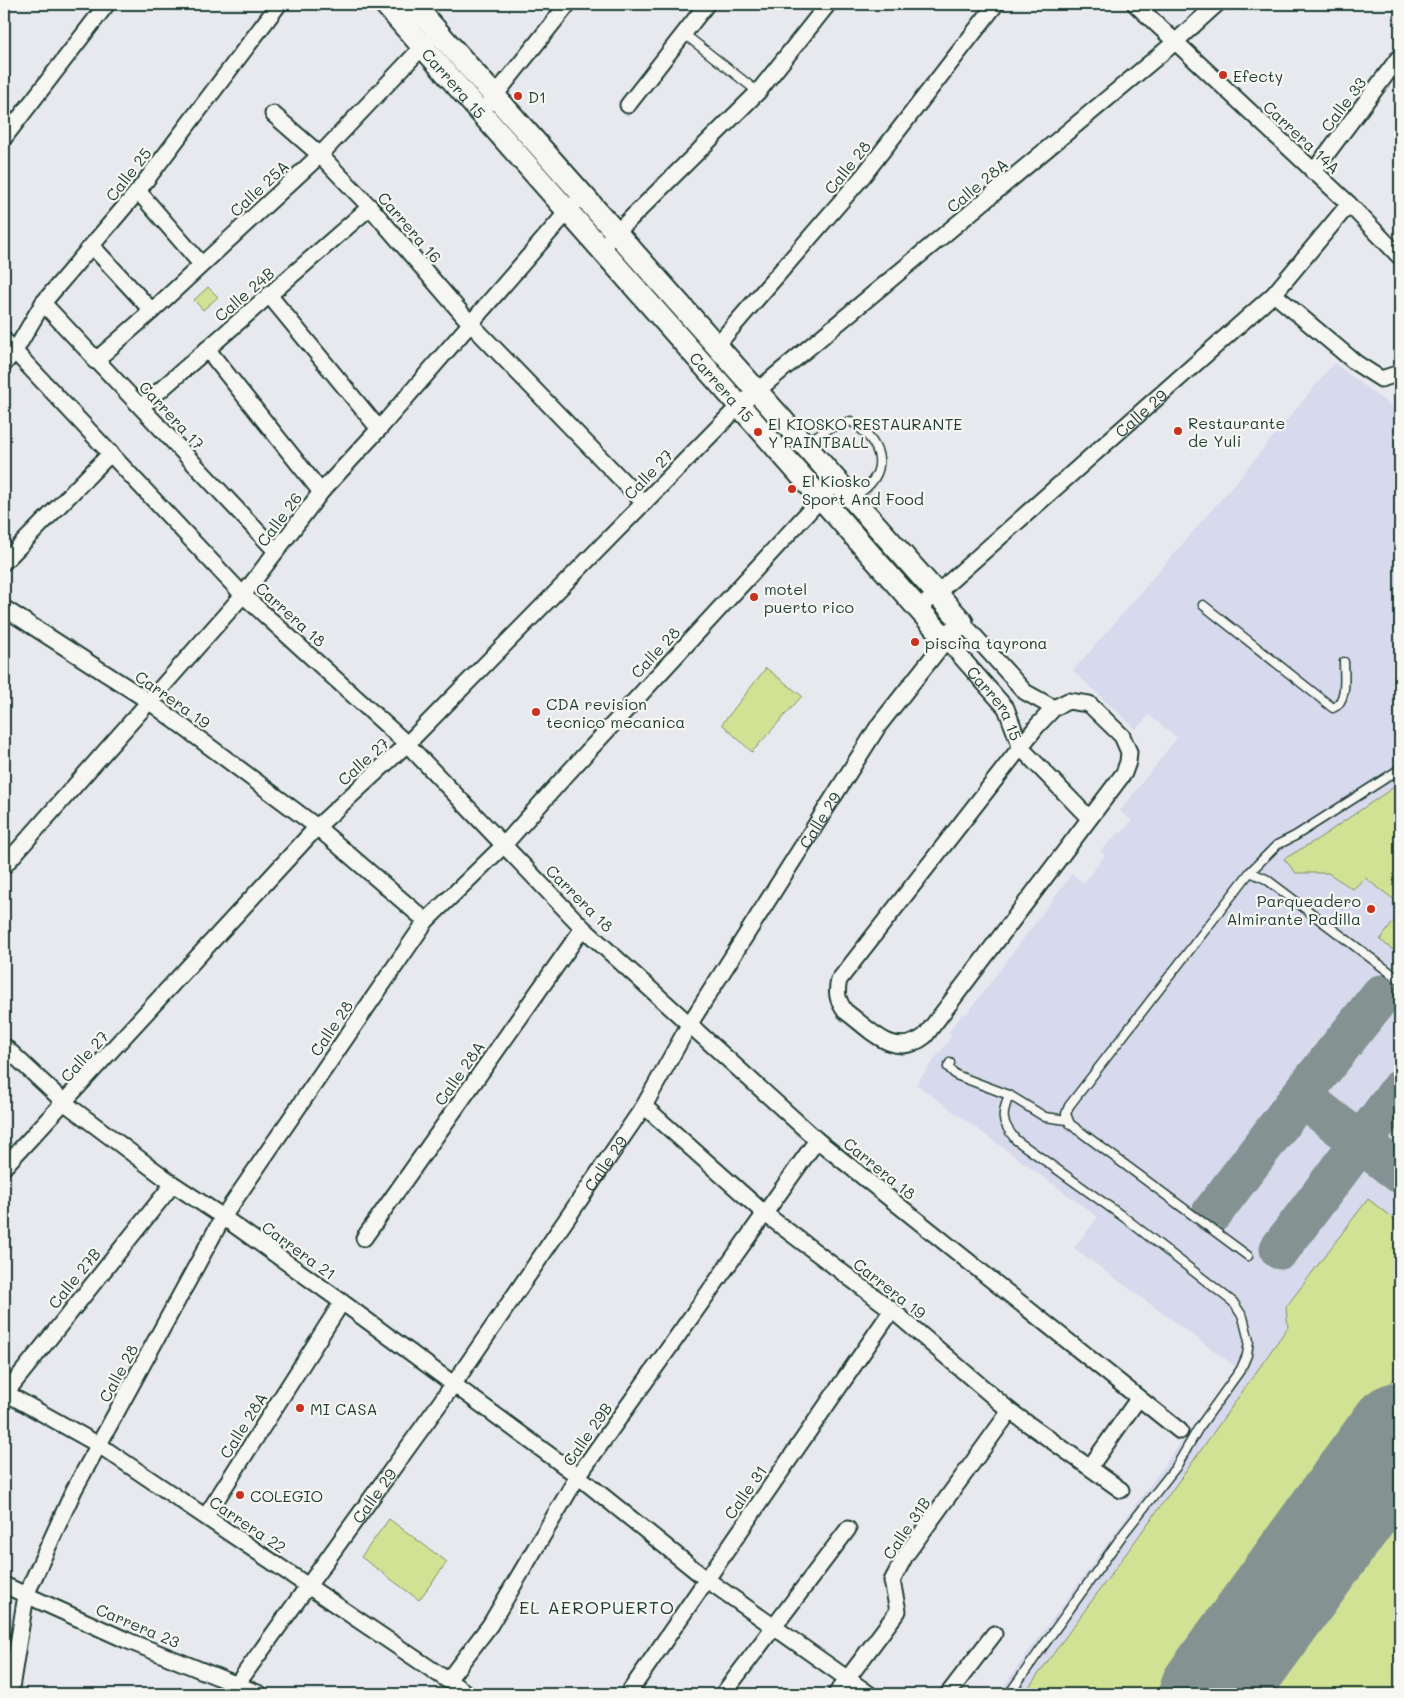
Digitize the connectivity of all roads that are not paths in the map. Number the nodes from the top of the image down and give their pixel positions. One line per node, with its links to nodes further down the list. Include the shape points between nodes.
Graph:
1 (107, 4): 21 (street)
2 (279, 4): 24 (street, Calle 25)
3 (386, 4): 14 (main road, Carrera 15)
4 (413, 4): 11 (main road, Carrera 15)
5 (568, 4): 17 (street)
6 (707, 4): 12 (street)
7 (828, 4): 16 (street)
8 (996, 4): 40 (street, Calle 28, via 863,176)
9 (1134, 4): 13 (street, Carrera 14A)
10 (1217, 4): 13 (street, Calle 28A)
11 (438, 31): 14 (street, Calle 25A); 17 (main road, Carrera 15)
12 (683, 33): 16 (lane); 18 (street)
13 (1174, 43): 23 (street, Carrera 14A); 46 (street, Calle 28A)
14 (423, 46): 19 (main road, Carrera 15); 22 (street, Calle 25A)
15 (1400, 56): 23 (street, Calle 33)
16 (758, 92): 29 (street)
17 (495, 96): 19 (street); 25 (main road, Carrera 15)
18 (628, 105)
19 (481, 112): 28 (main road, Carrera 15)
20 (273, 114): 22 (street, Carrera 16)
21 (4, 138)
22 (320, 155): 27 (street, Carrera 16); 33 (street, Calle 25A)
23 (1313, 172): 26 (street, Carrera 14A)
24 (138, 191): 30 (street, Calle 25); 33 (street)
25 (583, 195): 28 (street, Calle 26); 29 (main road, Carrera 15)
26 (1349, 204): 32 (street, Carrera 14A); 34 (street, Calle 29)
27 (370, 207): 35 (street, Calle 24B); 38 (street, Carrera 16)
28 (568, 210): 31 (main road, Carrera 15); 38 (street, Calle 26)
29 (617, 233): 31 (street); 40 (main road, Carrera 15)
30 (92, 246): 36 (street, Calle 25); 37 (street)
31 (601, 248): 47 (main road, Carrera 15)
32 (1400, 257)
33 (201, 264): 37 (street, Calle 25A)
34 (1274, 294): 45 (street, via 1356,363 1381,379); 58 (street, Calle 29)
35 (269, 295): 41 (street, Calle 24B); 49 (street)
36 (43, 303): 42 (street, Calle 25); 43 (street, Carrera 17)
37 (152, 311): 43 (street, Calle 25A)
38 (470, 323): 49 (street, Calle 26); 55 (street, Carrera 16)
39 (4, 340): 42 (street, Carrera 18)
40 (717, 346): 46 (main road, Carrera 15)
41 (207, 349): 48 (street, Calle 24B); 53 (street)
42 (15, 351): 44 (street, Calle 25); 51 (street, Carrera 18)
43 (95, 361): 48 (street, Carrera 17)
44 (4, 364)
45 (1400, 373)
46 (758, 392): 47 (street, Calle 27); 50 (main road, Carrera 15)
47 (740, 405): 54 (main road, Carrera 15); 55 (street, Calle 27)
48 (141, 407): 56 (street, Carrera 17)
49 (379, 430): 53 (street, Calle 26)
50 (812, 443): 52 (main road, Carrera 15); 52 (lane, via 830,428 851,421 873,441 880,464 875,481)
51 (111, 453): 57 (street); 59 (street, Carrera 18)
52 (851, 490): 54 (street, Calle 28); 58 (main road, Carrera 15)
53 (321, 492): 56 (street, Calle 26)
54 (821, 497): 62 (main road, Carrera 15); 73 (street, Calle 28)
55 (644, 503): 68 (street, Calle 27)
56 (276, 552): 59 (street, Calle 26)
57 (4, 562)
58 (938, 594): 62 (street, Calle 29); 63 (main road, Carrera 15)
59 (243, 595): 66 (street, Calle 26); 68 (street, Carrera 18)
60 (1203, 605): 65 (lane, via 1333,708 1343,698)
61 (4, 608): 66 (street, Carrera 19)
62 (920, 609): 64 (main road, Carrera 15)
63 (962, 622): 64 (main road, Calle 29); 67 (street, Carrera 15, via 1025,692)
64 (946, 640): 69 (street, Carrera 15, via 1006,708); 79 (street, Calle 29, via 880,725)
65 (1344, 662)
66 (150, 702): 72 (street, Carrera 19); 74 (street, Calle 26)
67 (1054, 708): 69 (street); 71 (street, via 1068,701 1089,704 1122,736 1127,746 1128,762 1124,773)
68 (407, 744): 72 (street, Calle 27); 73 (street, Carrera 18)
69 (1021, 748): 71 (street, Carrera 15); 71 (street, via 840,980 837,997 845,1011 890,1044 907,1046 925,1036)
70 (1400, 769): 75 (lane, via 1276,846)
71 (1090, 818)
72 (317, 827): 76 (street, Carrera 19); 83 (street, Calle 27)
73 (503, 846): 76 (street, Calle 28); 77 (street, Carrera 18)
74 (4, 866)
75 (1250, 872): 78 (lane, via 1266,878); 85 (lane, via 1069,1106)
76 (426, 921): 90 (street, Calle 28)
77 (583, 928): 79 (street, Carrera 18); 91 (street, Calle 28A)
78 (1400, 980)
79 (690, 1024): 84 (street, Calle 29); 86 (street, Carrera 18)
80 (4, 1046): 83 (street, Carrera 21)
81 (950, 1063): 82 (lane, via 950,1071 956,1075)
82 (1009, 1095): 85 (lane, via 1043,1116); 123 (lane, via 1003,1112 1005,1127 1016,1140 1112,1208 1232,1302 1243,1317 1249,1341 1241,1369 1198,1429 1184,1456 1124,1533)
83 (65, 1103): 87 (street, Calle 27); 88 (street, Carrera 21)
84 (644, 1106): 89 (street, Carrera 19); 95 (street, Calle 29)
85 (1067, 1120): 92 (lane)
86 (818, 1140): 89 (street, Calle 29B); 97 (street, Carrera 18)
87 (4, 1167)
88 (173, 1184): 90 (street, Carrera 21); 96 (street, Calle 27B)
89 (764, 1213): 94 (street, Carrera 19); 102 (street, Calle 29B)
90 (223, 1217): 93 (street, Carrera 21); 100 (street, Calle 28)
91 (364, 1238)
92 (1248, 1256)
93 (342, 1302): 95 (street, Carrera 21); 104 (street, Calle 28A)
94 (892, 1310): 98 (street, Carrera 19); 106 (street, Calle 31)
95 (453, 1385): 102 (street, Carrera 21); 108 (street, Calle 29)
96 (4, 1393): 100 (street, Carrera 22)
97 (1138, 1399): 99 (street, Carrera 18); 101 (street)
98 (1010, 1411): 101 (street, Carrera 19); 112 (street, Calle 31B, via 905,1556 892,1581 898,1611)
99 (1180, 1431)
100 (99, 1445): 104 (street, Carrera 22); 109 (street, Calle 28, via 74,1490)
101 (1090, 1467): 103 (street, Carrera 19)
102 (578, 1476): 106 (street, Carrera 21); 113 (street, Calle 29B, via 490,1624)
103 (1121, 1490)
104 (206, 1516): 108 (street, Carrera 22)
105 (848, 1529): 110 (street)
106 (706, 1579): 110 (street, Carrera 21); 118 (street, Calle 31)
107 (4, 1585): 109 (street, Carrera 23)
108 (308, 1586): 113 (street, Carrera 22); 114 (street, Calle 29)
109 (26, 1595): 114 (street, Carrera 23); 115 (street, Calle 28)
110 (775, 1626): 112 (street, Carrera 21); 119 (street)
111 (994, 1634): 122 (street)
112 (848, 1678): 120 (street, Calle 31B); 121 (street, Carrera 21)
113 (448, 1680): 117 (street, Carrera 22)
114 (234, 1689): 116 (street, Carrera 23)
115 (10, 1694)
116 (260, 1694)
117 (468, 1694)
118 (628, 1694)
119 (723, 1694)
120 (836, 1694)
121 (869, 1694)
122 (948, 1694)
123 (1009, 1694)

